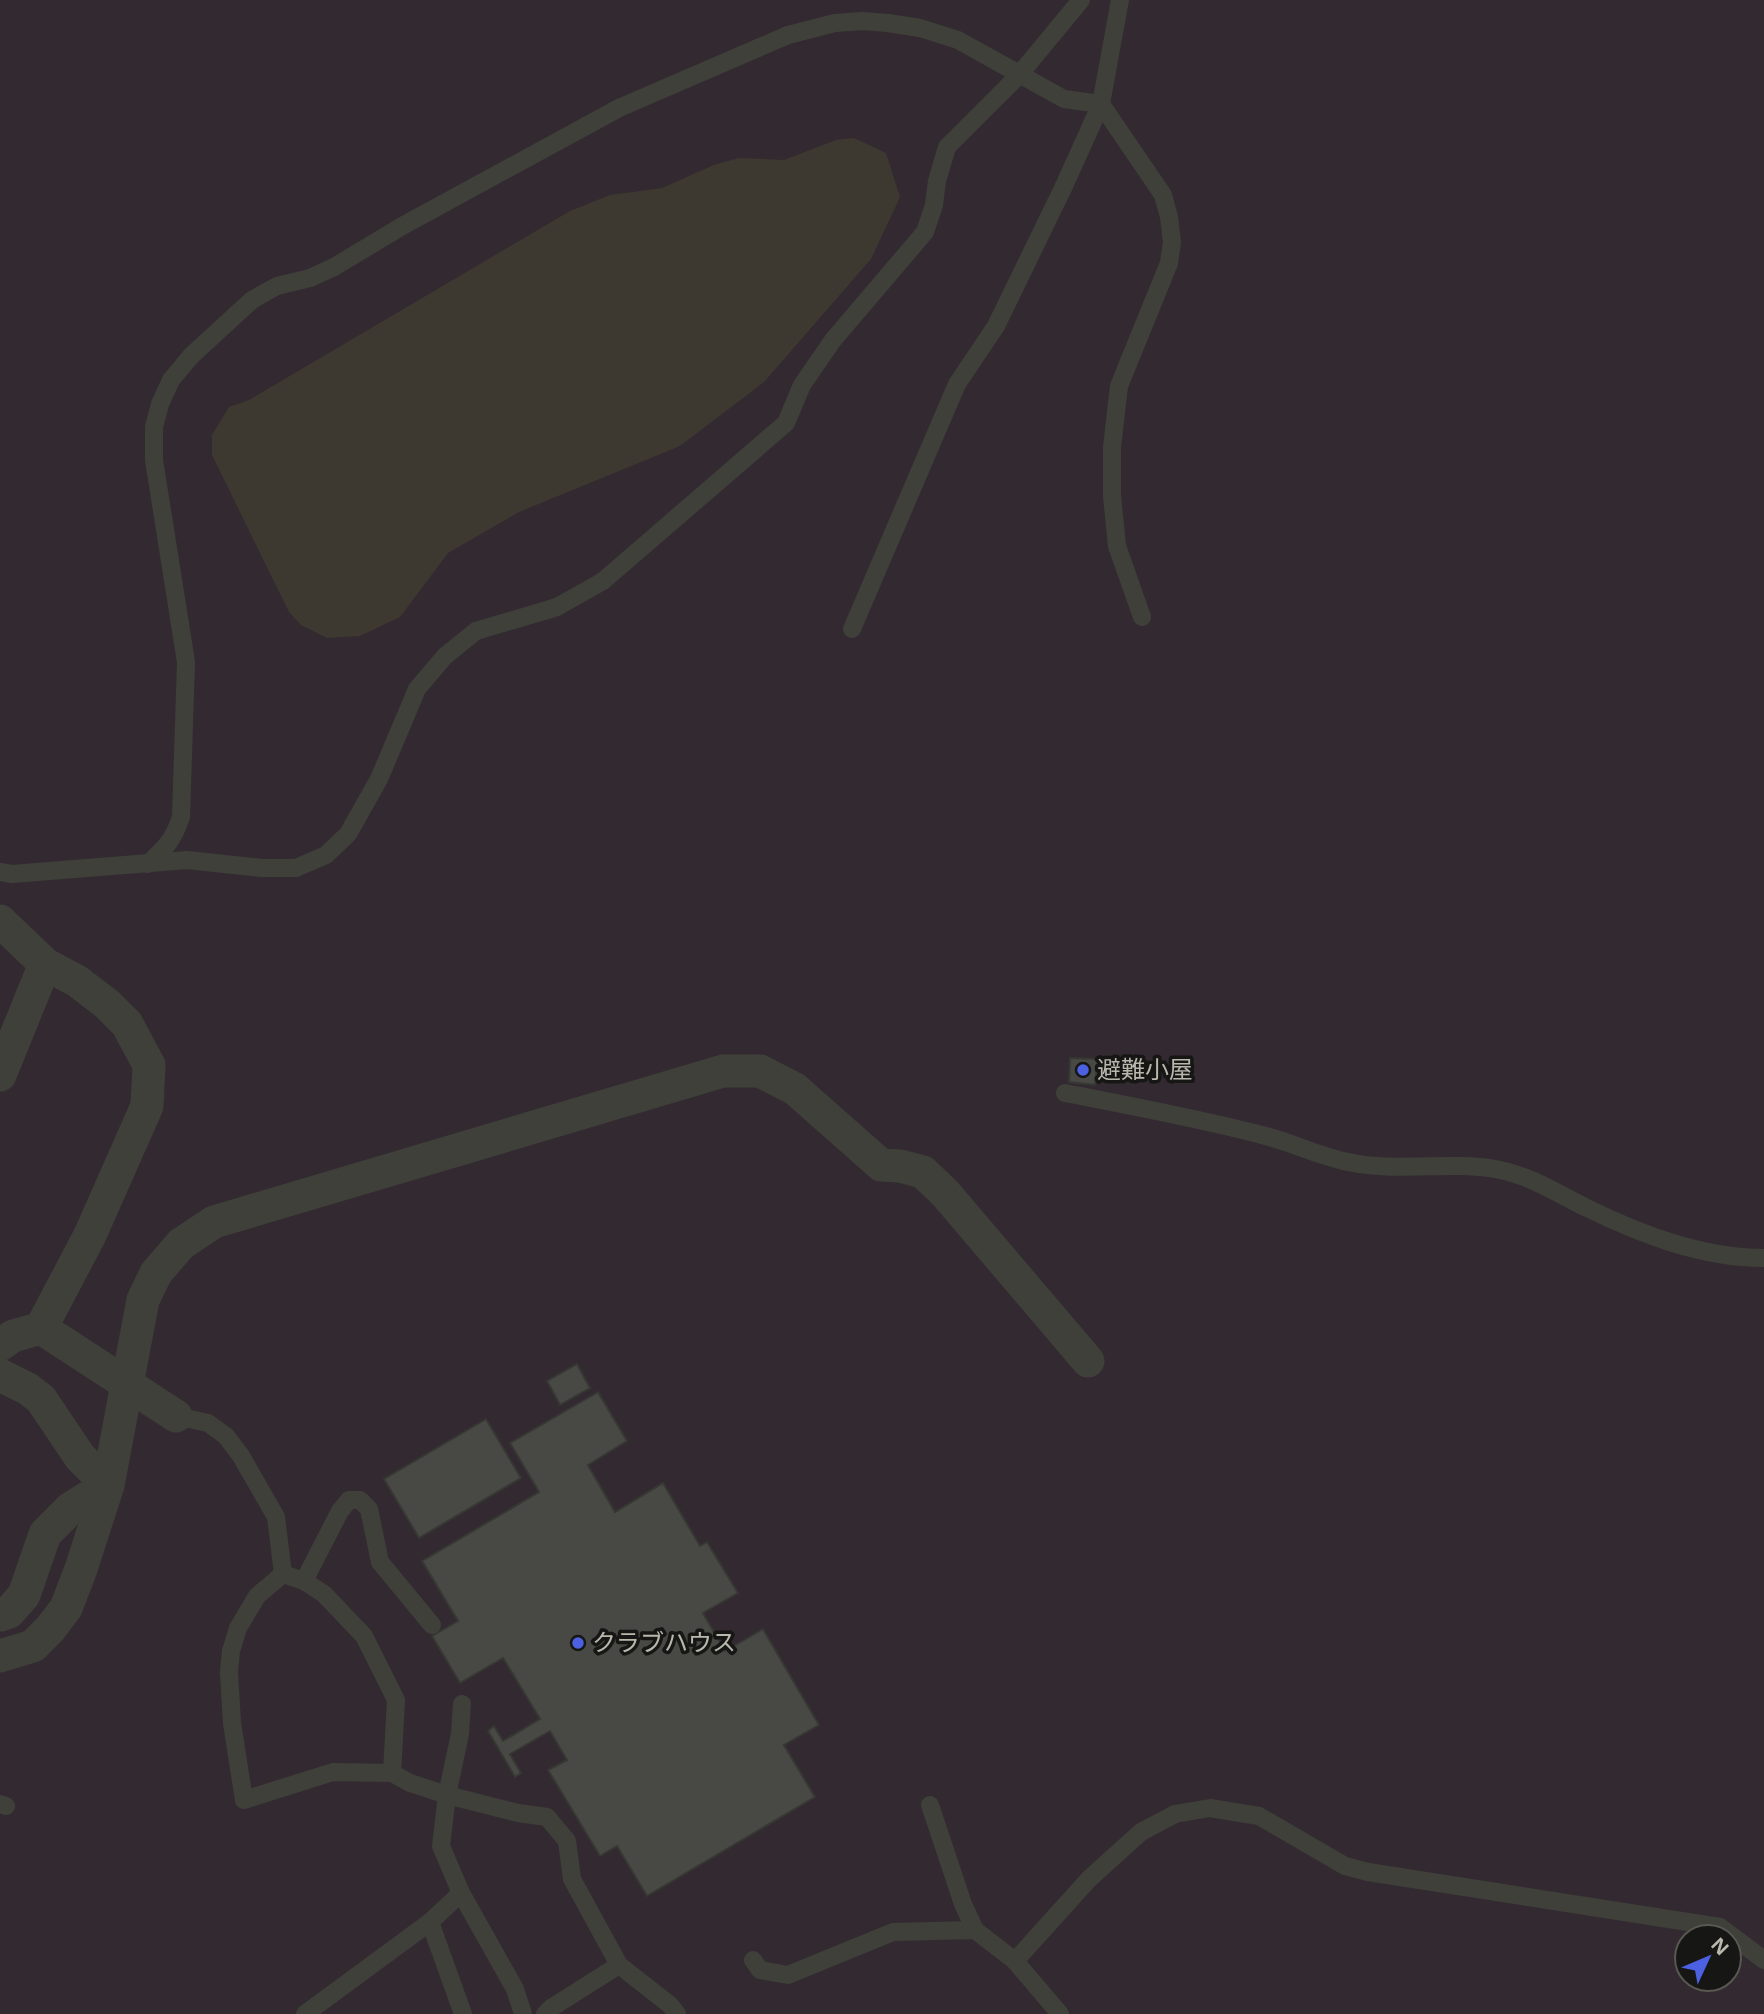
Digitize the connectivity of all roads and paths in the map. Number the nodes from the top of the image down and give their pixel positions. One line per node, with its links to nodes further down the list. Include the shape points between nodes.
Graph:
1 (1080, 0): 3 (lane)
2 (1120, 0): 4 (lane)
3 (1019, 75): 4 (lane, via 1065,99); 7 (lane, via 947,147 925,232 834,340 802,385 786,423 603,581 557,607 476,631 445,656 417,689 379,779 348,834 326,855 296,868 187,860); 7 (lane, via 958,40 899,24 835,23 788,35 619,108 334,267 277,286 252,300 171,380 154,427 154,460 186,662 186,708 181,817 172,840)
4 (1101, 104): 5 (lane, via 1163,195 1172,242 1169,263 1119,386 1112,447 1117,546); 6 (lane, via 996,327 957,384)
5 (1142, 617)
6 (852, 629)
7 (148, 864): 8 (lane)
8 (0, 872)
9 (0, 921): 10 (street)
10 (45, 964): 11 (street); 14 (street, via 76,981 127,1024 149,1065 149,1083 147,1106 90,1235)
11 (0, 1075)
12 (1065, 1093): 13 (lane, via 1265,1136 1346,1162 1382,1168 1501,1170 1675,1244 1741,1258)
13 (1764, 1258)
14 (41, 1328): 15 (street, via 13,1335); 18 (street, bridge)
15 (0, 1345)
16 (1088, 1361): 19 (street, via 923,1172 881,1164 796,1089 760,1071 723,1071 214,1222 181,1244 156,1273 144,1300)
17 (0, 1375): 19 (street, via 41,1399 80,1457)
18 (176, 1416): 20 (lane, via 208,1423 226,1436 241,1456 276,1517)
19 (108, 1485): 22 (street, via 71,1508 45,1534 24,1595); 24 (street, via 66,1608 33,1646)
20 (284, 1574): 21 (lane); 26 (lane, via 257,1596 238,1628 231,1651 233,1723 244,1800 333,1772)
21 (304, 1581): 23 (lane, via 341,1511 349,1500 360,1500 369,1509 380,1562); 26 (lane, via 324,1594 364,1636 396,1700)
22 (0, 1615)
23 (432, 1625)
24 (0, 1656)
25 (462, 1704): 27 (lane)
26 (392, 1773): 27 (lane)
27 (447, 1795): 29 (lane, via 441,1846); 35 (lane, via 547,1817 568,1842 572,1879)
28 (930, 1805): 31 (lane)
29 (461, 1894): 30 (lane); 38 (lane, via 515,1989)
30 (430, 1922): 36 (lane); 37 (lane)
31 (975, 1930): 32 (lane, via 893,1932 788,1975 760,1970); 34 (lane)
32 (753, 1960)
33 (1764, 1960): 34 (lane, via 1720,1927 1345,1866 1259,1816 1210,1808 1175,1814 1141,1832 1089,1878)
34 (1015, 1961): 41 (lane)
35 (619, 1965): 39 (lane); 40 (lane)
36 (305, 2014)
37 (463, 2014)
38 (523, 2014)
39 (545, 2014)
40 (677, 2014)
41 (1060, 2014)

